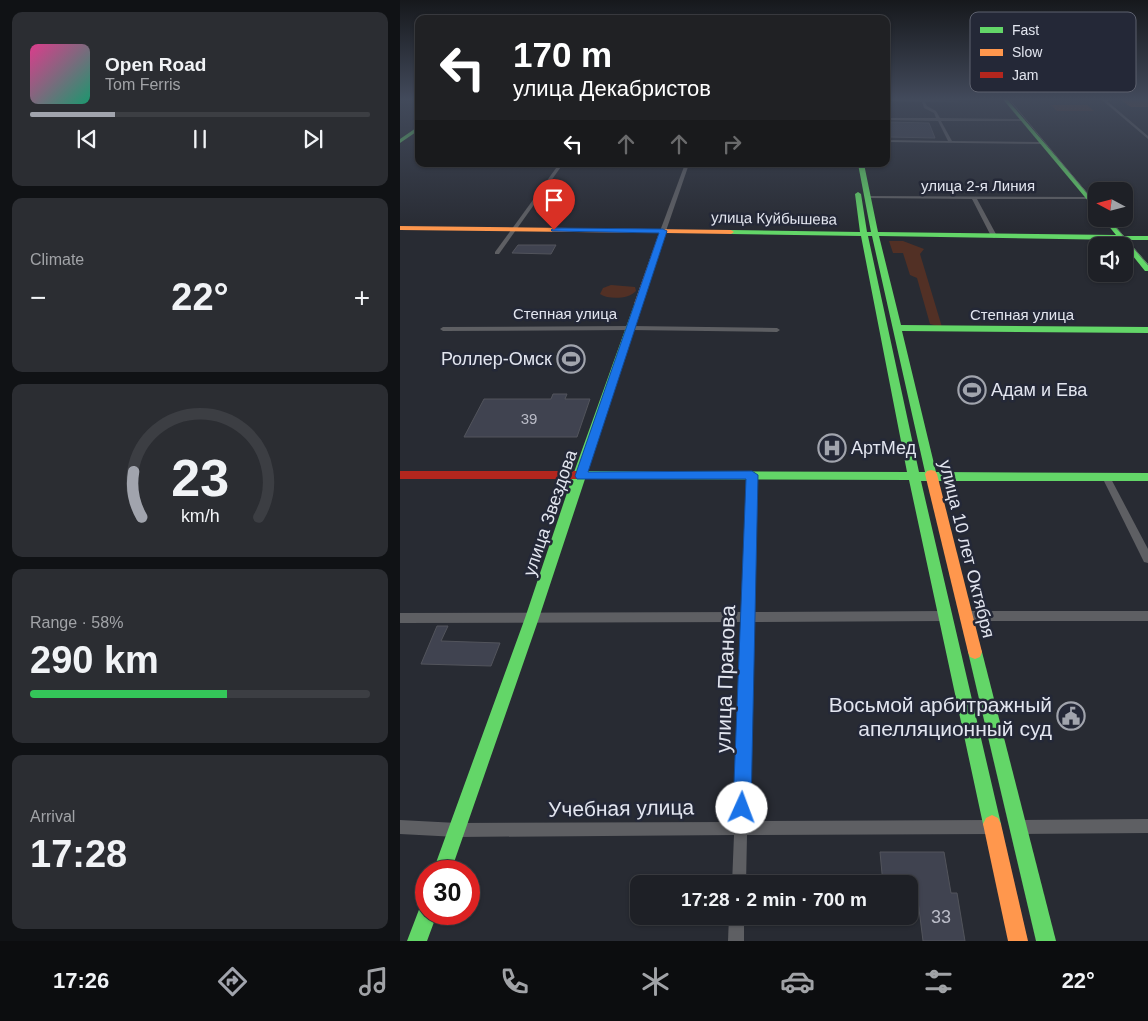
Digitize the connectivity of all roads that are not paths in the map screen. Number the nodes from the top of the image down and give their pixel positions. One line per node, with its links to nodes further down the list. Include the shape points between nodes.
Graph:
1 (945, 142): 2 (street)
2 (951, 142): 3 (street)
3 (1042, 143): 9 (main road)
4 (559, 167): 13 (street)
5 (686, 167): 14 (street, улица Звездова)
6 (854, 167): 15 (main road, улица 10 лет Октября)
7 (862, 167): 8 (main road, улица 10 лет Октября)
8 (867, 196): 10 (street, улица 2-я Линия); 15 (main road, улица 10 лет Октября)
9 (1088, 197)
10 (974, 198): 11 (street, улица 2-я Линия); 16 (street)
11 (1088, 203)
12 (400, 228): 13 (main road, улица Куйбышева)
13 (514, 230): 14 (main road, улица Куйбышева); 21 (street)
14 (663, 231): 15 (main road, улица Куйбышева); 23 (main road, улица Звездова)
15 (870, 235): 16 (main road, улица Куйбышева); 24 (main road, улица 10 лет Октября); 31 (main road, улица 10 лет Октября)
16 (994, 236): 17 (main road, улица Куйбышева)
17 (1088, 237)
18 (1133, 238): 19 (main road, улица Куйбышева)
19 (1148, 238)
20 (1133, 251): 22 (main road)
21 (497, 253)
22 (1148, 269)
23 (631, 328): 25 (street, Степная улица); 26 (street, Степная улица); 30 (main road, улица Звездова)
24 (896, 328): 27 (main road, Степная улица); 32 (main road, улица 10 лет Октября)
25 (443, 329)
26 (777, 330)
27 (1148, 330)
28 (752, 475): 30 (main road); 31 (main road); 36 (street, улица Пранова)
29 (400, 476): 30 (main road)
30 (581, 476): 41 (main road, улица Звездова)
31 (914, 476): 32 (main road); 37 (main road, улица 10 лет Октября)
32 (931, 476): 33 (main road); 38 (main road, улица 10 лет Октября)
33 (1106, 477): 34 (main road); 35 (street)
34 (1148, 477)
35 (1148, 559)
36 (748, 616): 37 (street); 41 (street); 44 (street, улица Пранова)
37 (946, 616): 45 (main road, улица 10 лет Октября)
38 (966, 616): 39 (street); 46 (main road, улица 10 лет Октября)
39 (1148, 616)
40 (400, 618): 41 (street)
41 (532, 618): 47 (main road, улица Звездова)
42 (1148, 826): 46 (street)
43 (400, 827): 47 (street, Учебная улица)
44 (741, 827): 45 (street, Учебная улица); 47 (street, Учебная улица); 49 (street, улица Пранова)
45 (992, 827): 54 (main road, улица 10 лет Октября)
46 (1018, 827): 55 (main road, улица 10 лет Октября)
47 (457, 830): 48 (main road, улица Звездова)
48 (446, 860)
49 (739, 875)
50 (423, 925): 52 (main road)
51 (737, 925): 53 (street)
52 (417, 941)
53 (736, 941)
54 (1018, 941)
55 (1046, 941)

